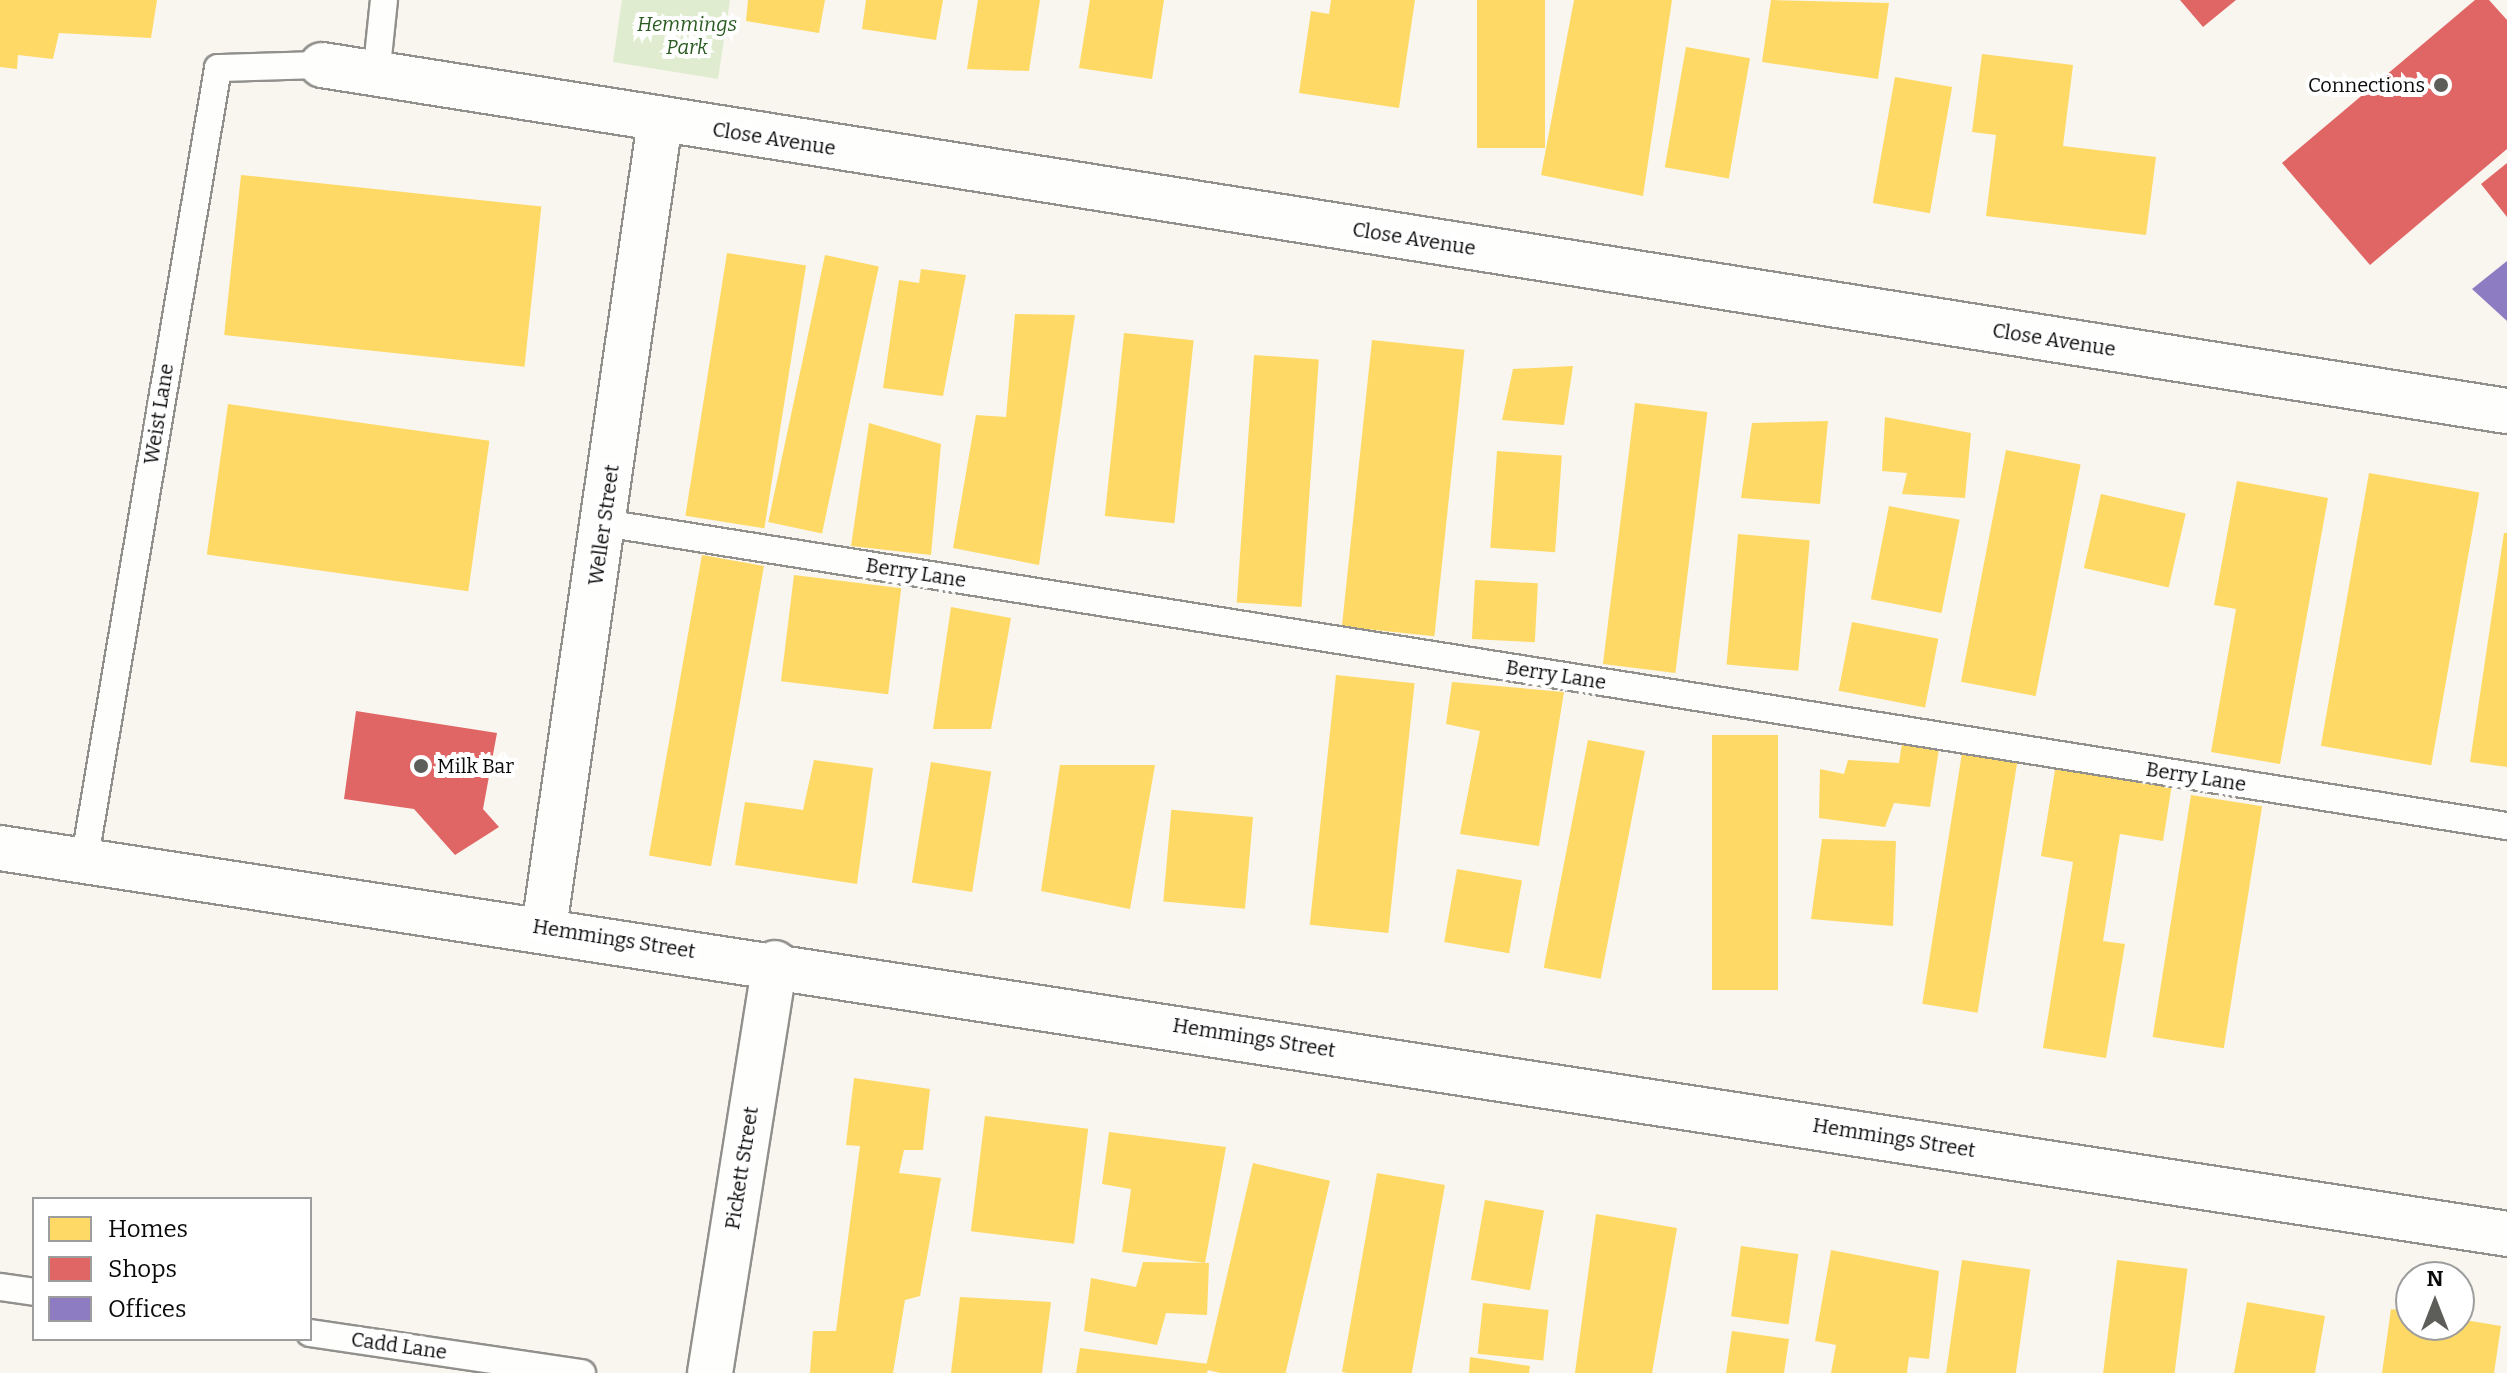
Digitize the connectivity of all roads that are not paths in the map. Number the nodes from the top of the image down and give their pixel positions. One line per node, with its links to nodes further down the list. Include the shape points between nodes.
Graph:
1 (384, 0): 3 (lane)
2 (322, 65): 3 (street, Close Avenue); 9 (lane, Weist Lane, via 218,68)
3 (376, 76): 4 (street, Close Avenue)
4 (660, 121): 5 (street, Close Avenue); 6 (street, Weller Street)
5 (2507, 411)
6 (604, 523): 7 (lane, Berry Lane); 10 (street, Weller Street)
7 (2507, 826)
8 (0, 848): 9 (street, Hemmings Street)
9 (84, 863): 10 (street, Hemmings Street)
10 (544, 928): 11 (street, Hemmings Street)
11 (775, 963): 12 (street, Hemmings Street); 17 (street, Pickett Street)
12 (2507, 1234)
13 (0, 1287): 14 (lane)
14 (32, 1292)
15 (312, 1333): 16 (lane, Cadd Lane)
16 (582, 1373)
17 (710, 1373)

